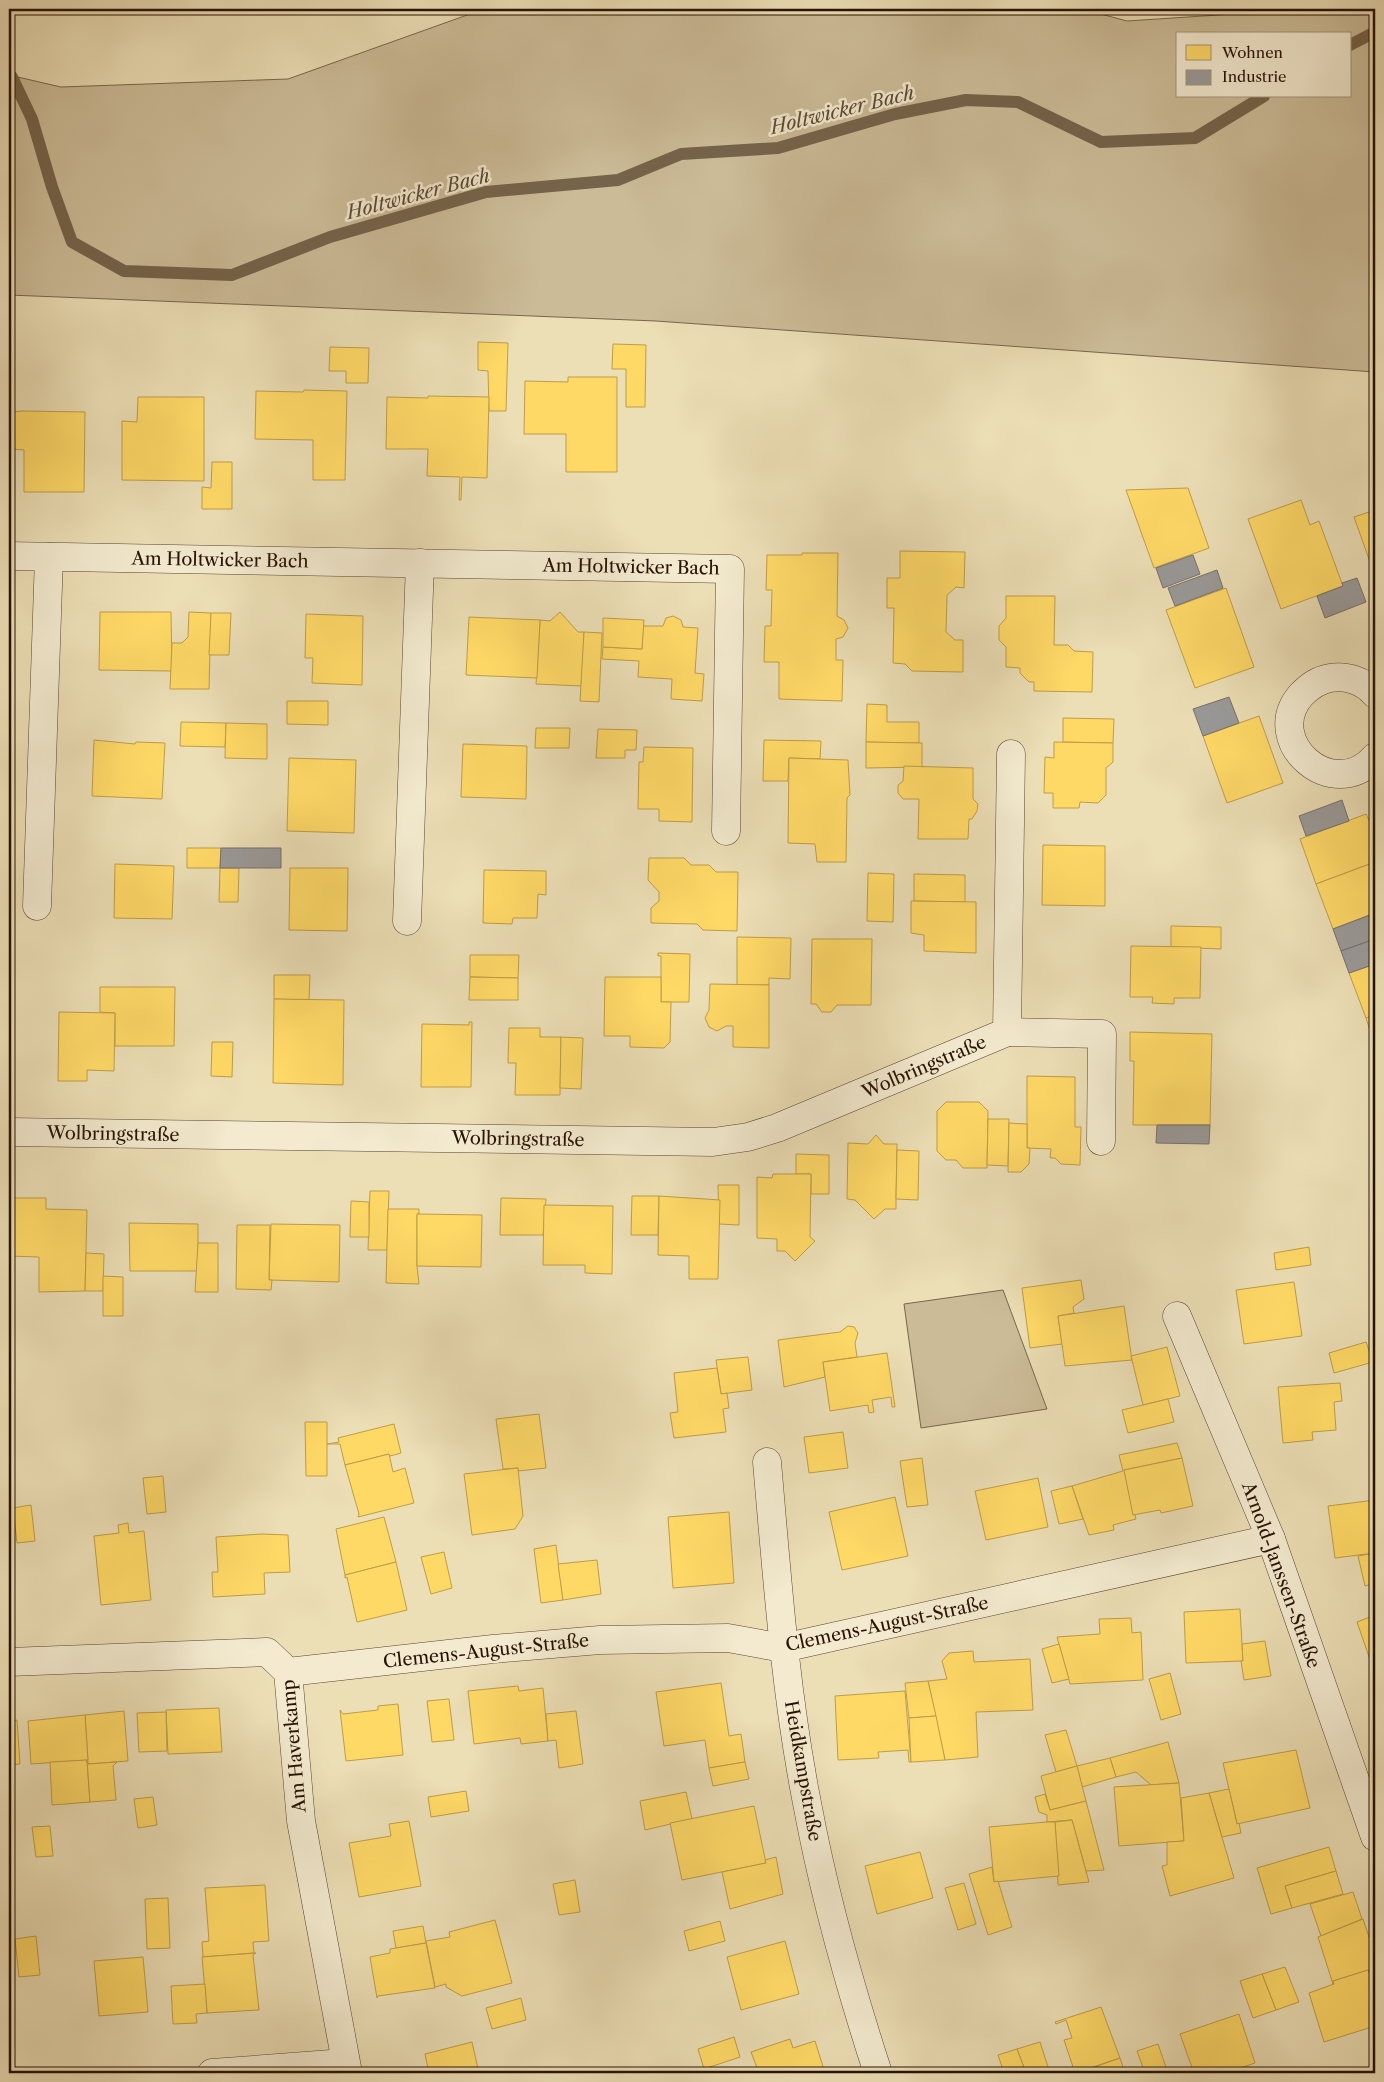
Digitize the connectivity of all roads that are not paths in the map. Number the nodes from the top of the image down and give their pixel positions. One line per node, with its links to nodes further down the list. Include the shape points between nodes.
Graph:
1 (9, 556): 2 (street, Am Holtwicker Bach)
2 (49, 557): 3 (street, Am Holtwicker Bach); 8 (street)
3 (420, 562): 7 (street, Am Holtwicker Bach, via 730,569); 9 (street)
4 (1375, 694): 6 (street, via 1356,680 1340,677 1323,679 1299,698 1292,711 1290,726 1300,755 1311,766 1325,772 1355,772)
5 (1011, 754): 10 (street, Wolbringstraße)
6 (1375, 756)
7 (726, 831)
8 (37, 906)
9 (407, 922)
10 (1007, 1032): 11 (street, Wolbringstraße, via 777,1128 748,1137 713,1142); 12 (street, Wolbringstraße, via 1102,1034)
11 (9, 1132)
12 (1101, 1141)
13 (1176, 1316): 15 (street, Arnold-Janssen-Straße)
14 (767, 1462): 16 (street, Heidkampstraße)
15 (1271, 1539): 16 (street, Clemens-August-Straße); 19 (street, Arnold-Janssen-Straße)
16 (783, 1648): 18 (street, Clemens-August-Straße, via 728,1638 600,1640); 22 (street, Heidkampstraße, via 806,1802 825,1892 845,1972)
17 (9, 1662): 18 (street, Am Haverkamp, via 266,1652)
18 (288, 1672): 20 (street, Am Haverkamp, via 301,1821)
19 (1375, 1837)
20 (346, 2068): 21 (street)
21 (212, 2073)
22 (878, 2073)

